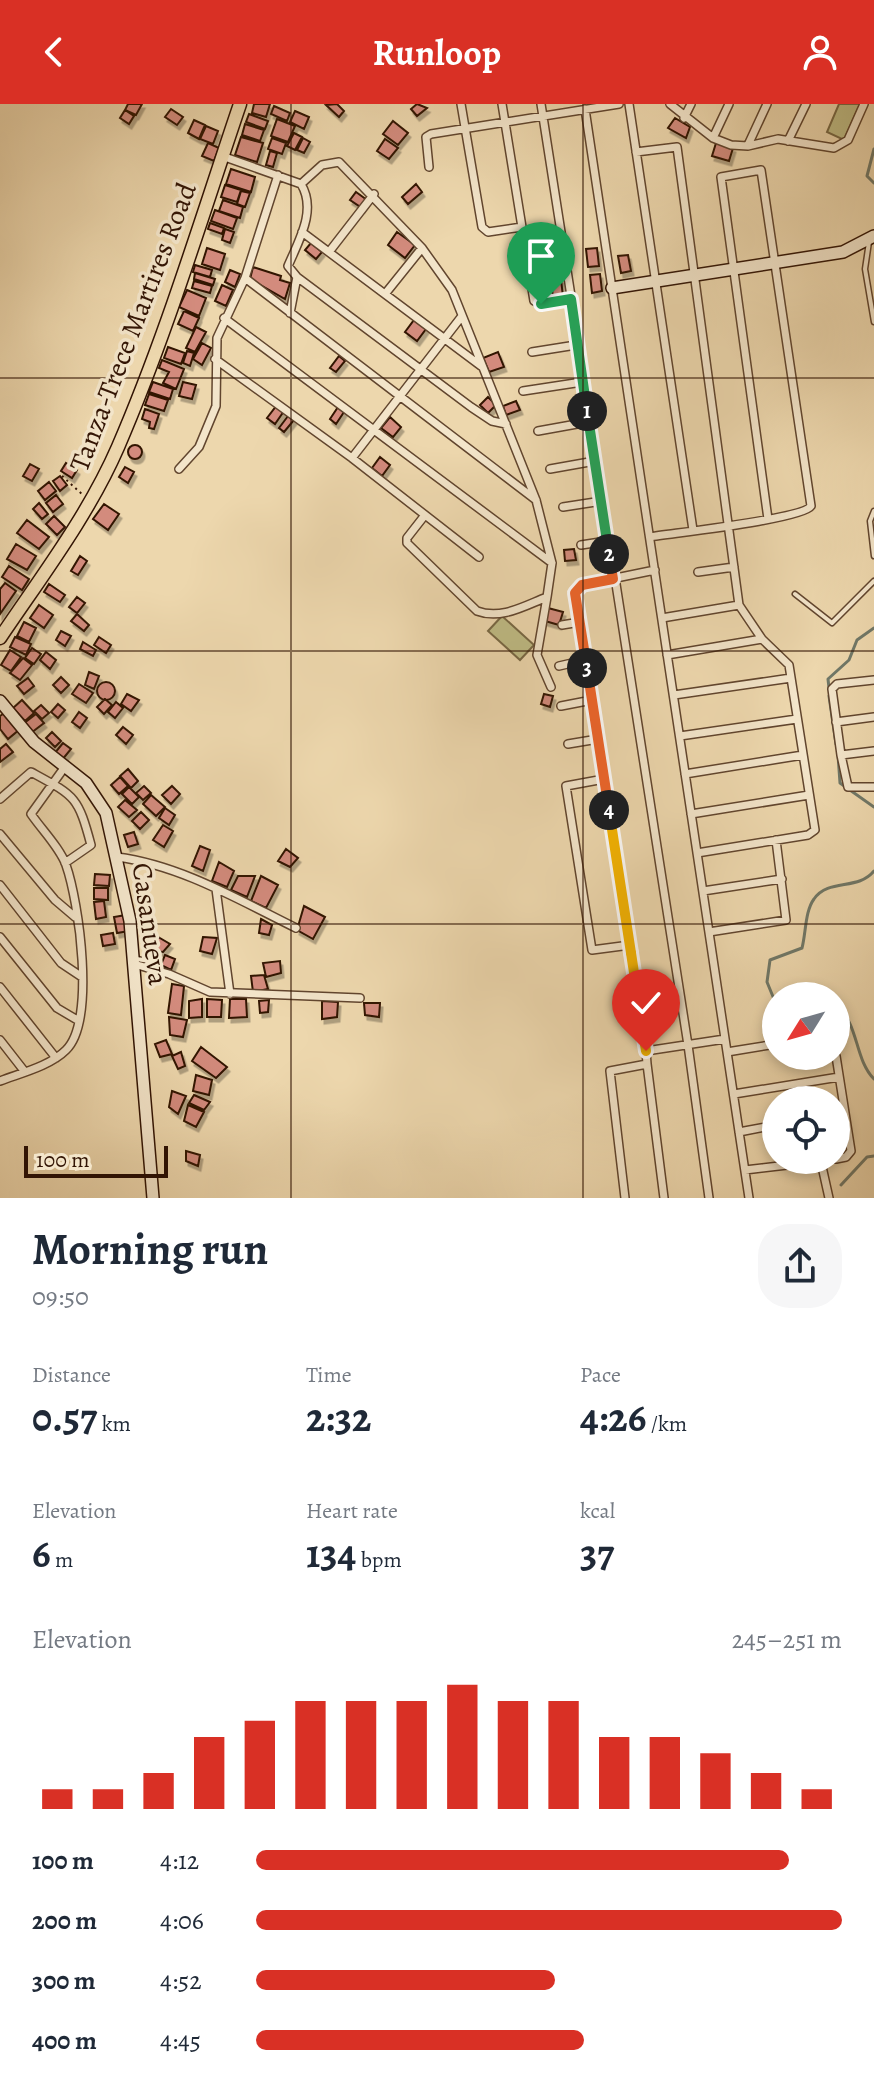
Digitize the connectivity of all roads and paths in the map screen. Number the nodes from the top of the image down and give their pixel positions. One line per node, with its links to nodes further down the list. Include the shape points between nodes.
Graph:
1 (240, 104): 22 (main road, Tanza-Trece Martires Road)
2 (461, 104): 17 (street)
3 (502, 104): 16 (street)
4 (541, 104): 14 (street)
5 (619, 104): 13 (street)
6 (629, 104): 21 (street)
7 (670, 104): 15 (street)
8 (691, 104): 15 (street)
9 (729, 104): 18 (street)
10 (767, 104): 20 (street)
11 (806, 104): 19 (street)
12 (864, 104): 19 (street, via 842,145)
13 (585, 109): 14 (street); 38 (street)
14 (543, 116): 16 (street); 40 (street)
15 (684, 118): 18 (street)
16 (505, 122): 17 (street); 27 (street)
17 (465, 128): 23 (street, via 426,137); 27 (street, via 482,227 488,232)
18 (713, 138): 20 (street)
19 (788, 141): 20 (street)
20 (748, 146)
21 (636, 152): 34 (street, via 677,147); 37 (street)
22 (222, 156): 24 (street); 64 (main road, Tanza-Trece Martires Road, via 131,413)
23 (429, 167)
24 (278, 175): 25 (street); 36 (street)
25 (301, 184): 26 (street, via 322,165 339,162); 28 (street, via 308,201)
26 (374, 194): 30 (street); 31 (street)
27 (522, 227): 40 (street, via 534,301)
28 (302, 232): 31 (street); 35 (street, via 288,266)
29 (871, 239): 32 (street, via 843,252); 44 (lane, via 865,269)
30 (422, 248): 39 (street); 42 (street, via 452,290)
31 (329, 252): 39 (street)
32 (775, 262): 33 (street); 33 (street, via 761,170 721,177); 69 (street, via 811,506 805,514)
33 (735, 269): 34 (street); 69 (street)
34 (694, 275): 37 (street); 70 (street)
35 (297, 277): 41 (street); 50 (street)
36 (245, 278): 41 (street); 43 (street)
37 (656, 281): 38 (street); 71 (street)
38 (612, 288): 72 (street)
39 (385, 294): 45 (street)
40 (571, 299): 46 (street)
41 (290, 313): 53 (street)
42 (462, 316): 45 (street); 49 (street)
43 (224, 318): 48 (street); 56 (street)
44 (874, 322)
45 (445, 339): 49 (street); 50 (street)
46 (576, 345): 47 (street); 51 (street)
47 (532, 352)
48 (215, 359): 58 (street); 60 (street, via 216,406 199,447)
49 (483, 367): 55 (street)
50 (422, 368): 53 (street); 55 (street, via 492,421)
51 (582, 382): 52 (street); 54 (street)
52 (523, 391)
53 (399, 397): 56 (street); 63 (street)
54 (588, 422): 57 (street); 59 (street)
55 (506, 424): 63 (street)
56 (375, 428): 58 (street); 77 (street)
57 (538, 431)
58 (352, 458): 68 (street)
59 (595, 461): 61 (street); 65 (street)
60 (179, 469)
61 (550, 469)
62 (62, 476): 64 (path)
63 (536, 500): 77 (street)
64 (90, 501): 89 (main road, Tanza-Trece Martires Road)
65 (602, 501): 66 (street); 73 (street)
66 (563, 507)
67 (874, 511): 75 (lane)
68 (425, 515): 76 (street); 84 (street, via 407,543 477,611 490,616 506,613)
69 (768, 519): 70 (street)
70 (729, 525): 71 (street); 78 (street)
71 (693, 530): 72 (street)
72 (650, 537): 79 (street)
73 (607, 541): 74 (street); 81 (street)
74 (581, 545)
75 (874, 556)
76 (479, 557)
77 (552, 563): 84 (street)
78 (734, 567): 80 (street); 85 (street)
79 (655, 570): 81 (street); 86 (street)
80 (698, 572)
81 (613, 579): 87 (street, via 576,587); 141 (street)
82 (874, 581): 83 (lane, via 832,623)
83 (795, 594)
84 (547, 597): 96 (street, via 537,655)
85 (739, 605): 86 (street); 90 (street)
86 (662, 618): 91 (street)
87 (580, 622): 88 (street); 92 (street)
88 (562, 625)
89 (1, 634)
90 (762, 639): 91 (street); 94 (street, via 789,665)
91 (667, 655): 97 (street)
92 (585, 660): 93 (street); 98 (street)
93 (559, 666)
94 (791, 678): 97 (street); 102 (street)
95 (874, 680): 103 (street, via 833,686)
96 (551, 687)
97 (674, 695): 104 (street)
98 (592, 700): 100 (street); 105 (street)
99 (0, 701): 110 (street, Casanueva)
100 (561, 706)
101 (874, 717): 103 (street)
102 (797, 719): 104 (street); 108 (street)
103 (836, 722): 109 (street)
104 (680, 736): 111 (street)
105 (598, 739): 106 (street); 112 (street)
106 (568, 744)
107 (874, 751): 109 (street)
108 (803, 755): 111 (street); 115 (street)
109 (841, 755): 114 (street, via 848,787)
110 (64, 768): 113 (street); 121 (street, Casanueva, via 97,796)
111 (685, 774): 117 (street)
112 (604, 779): 131 (street); 131 (street, via 566,786 592,950)
113 (53, 783): 116 (street, via 31,772); 122 (street, via 31,814); 122 (street, via 81,806 91,845)
114 (874, 787)
115 (809, 795): 117 (street); 119 (street, via 815,830)
116 (0, 799)
117 (691, 814): 120 (street)
118 (0, 834): 127 (street)
119 (776, 840): 120 (street); 123 (street)
120 (697, 853): 126 (street)
121 (117, 857): 125 (street, via 143,860); 132 (street, Casanueva)
122 (65, 863): 127 (street)
123 (782, 879): 126 (street); 129 (street, via 786,920)
124 (0, 885): 134 (street, via 61,963)
125 (216, 889): 128 (street); 136 (street)
126 (703, 891): 129 (street)
127 (75, 917): 134 (street)
128 (296, 928)
129 (709, 932): 139 (street)
130 (0, 937): 138 (street, via 57,1008)
131 (630, 945): 143 (street)
132 (134, 961): 133 (lane); 136 (street, via 210,992); 158 (street, Casanueva)
133 (158, 962)
134 (82, 977): 138 (street)
135 (0, 987): 145 (street)
136 (230, 994): 137 (street)
137 (360, 998)
138 (79, 1021): 145 (street, via 68,1049)
139 (725, 1039): 141 (street); 144 (street)
140 (0, 1040): 148 (street)
141 (688, 1045): 143 (street); 161 (street)
142 (762, 1046): 144 (street)
143 (646, 1051): 146 (street)
144 (727, 1052): 152 (street)
145 (56, 1058): 148 (street)
146 (647, 1064): 159 (street, via 610,1071); 160 (street)
147 (838, 1070): 149 (street)
148 (25, 1072): 150 (street)
149 (839, 1077): 151 (street); 152 (street)
150 (0, 1081)
151 (840, 1086)
152 (734, 1094): 154 (street)
153 (762, 1128): 154 (street)
154 (739, 1132): 156 (street)
155 (762, 1168): 156 (street)
156 (745, 1170): 162 (street)
157 (827, 1174): 163 (street)
158 (153, 1198)
159 (625, 1198)
160 (664, 1198)
161 (709, 1198)
162 (749, 1198)
163 (829, 1198)

